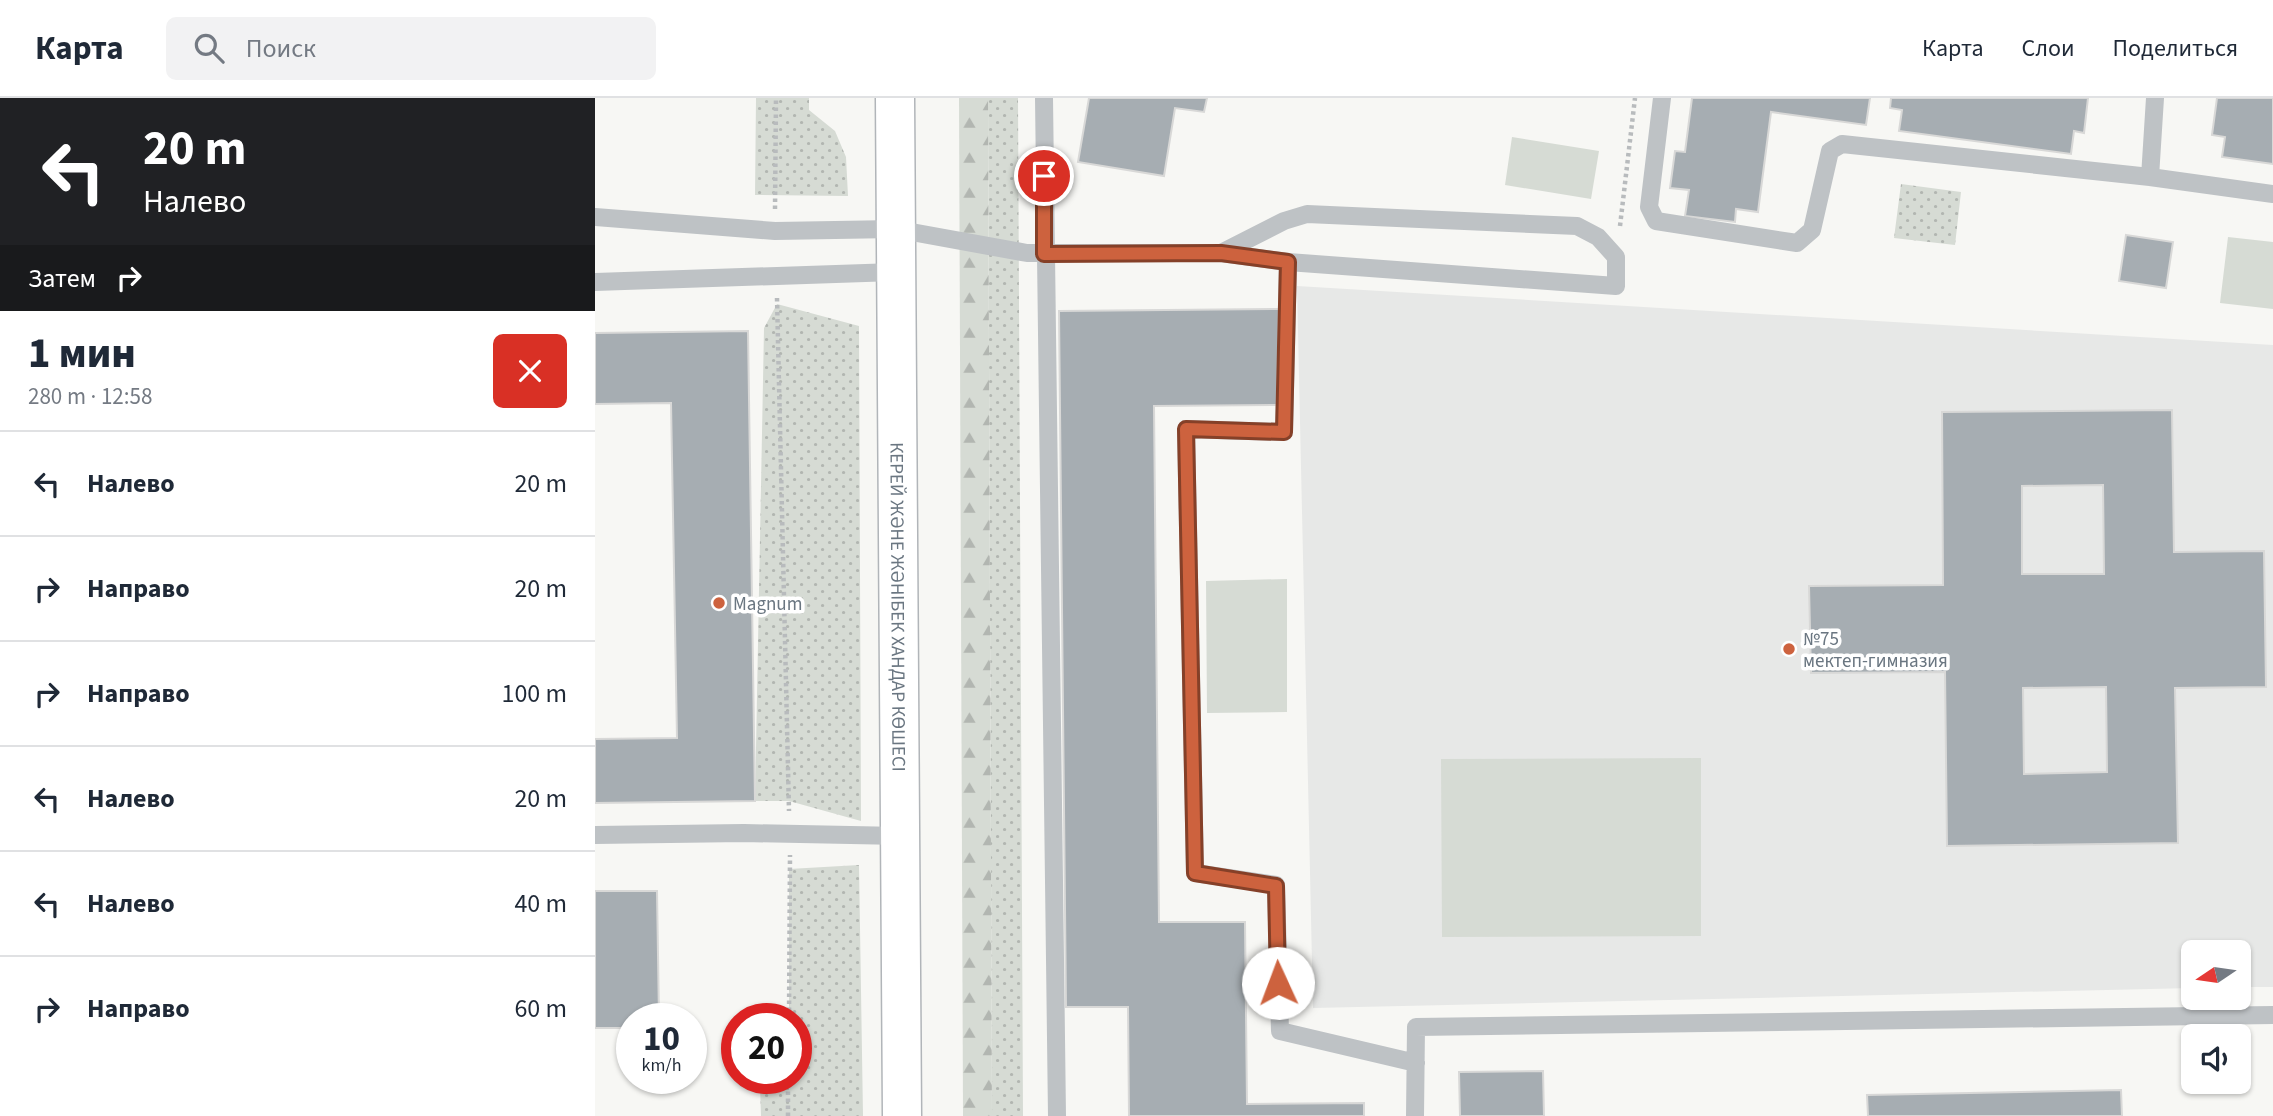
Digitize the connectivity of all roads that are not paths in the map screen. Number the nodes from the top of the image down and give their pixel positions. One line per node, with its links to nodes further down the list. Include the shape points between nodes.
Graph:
1 (895, 98): 8 (main road, КЕРЕЙ ЖӘНЕ ЖӘНІБЕК ХАНДАР КӨШЕСІ)
2 (1044, 98): 10 (lane)
3 (1662, 98): 5 (lane, via 1649,206 1656,221 1668,223 1797,243 1812,230 1830,151 1843,144)
4 (2155, 98): 5 (lane)
5 (2150, 177): 6 (lane)
6 (2273, 194)
7 (595, 216): 8 (lane, via 775,231)
8 (895, 229): 10 (lane); 12 (main road, КЕРЕЙ ЖӘНЕ ЖӘНІБЕК ХАНДАР КӨШЕСІ)
9 (1221, 253): 10 (lane); 11 (lane); 11 (lane, via 1307,214 1577,226 1598,237 1616,257 1616,286)
10 (1044, 254): 19 (lane)
11 (1288, 262): 17 (lane, via 1284,432 1186,429 1195,873 1276,886 1280,1031)
12 (895, 272): 13 (lane); 15 (main road, КЕРЕЙ ЖӘНЕ ЖӘНІБЕК ХАНДАР КӨШЕСІ)
13 (595, 282)
14 (595, 835): 15 (lane)
15 (901, 836): 18 (main road, КЕРЕЙ ЖӘНЕ ЖӘНІБЕК ХАНДАР КӨШЕСІ)
16 (2273, 1015): 17 (lane, via 1416,1027)
17 (1416, 1063): 20 (lane)
18 (902, 1116)
19 (1057, 1116)
20 (1415, 1116)

